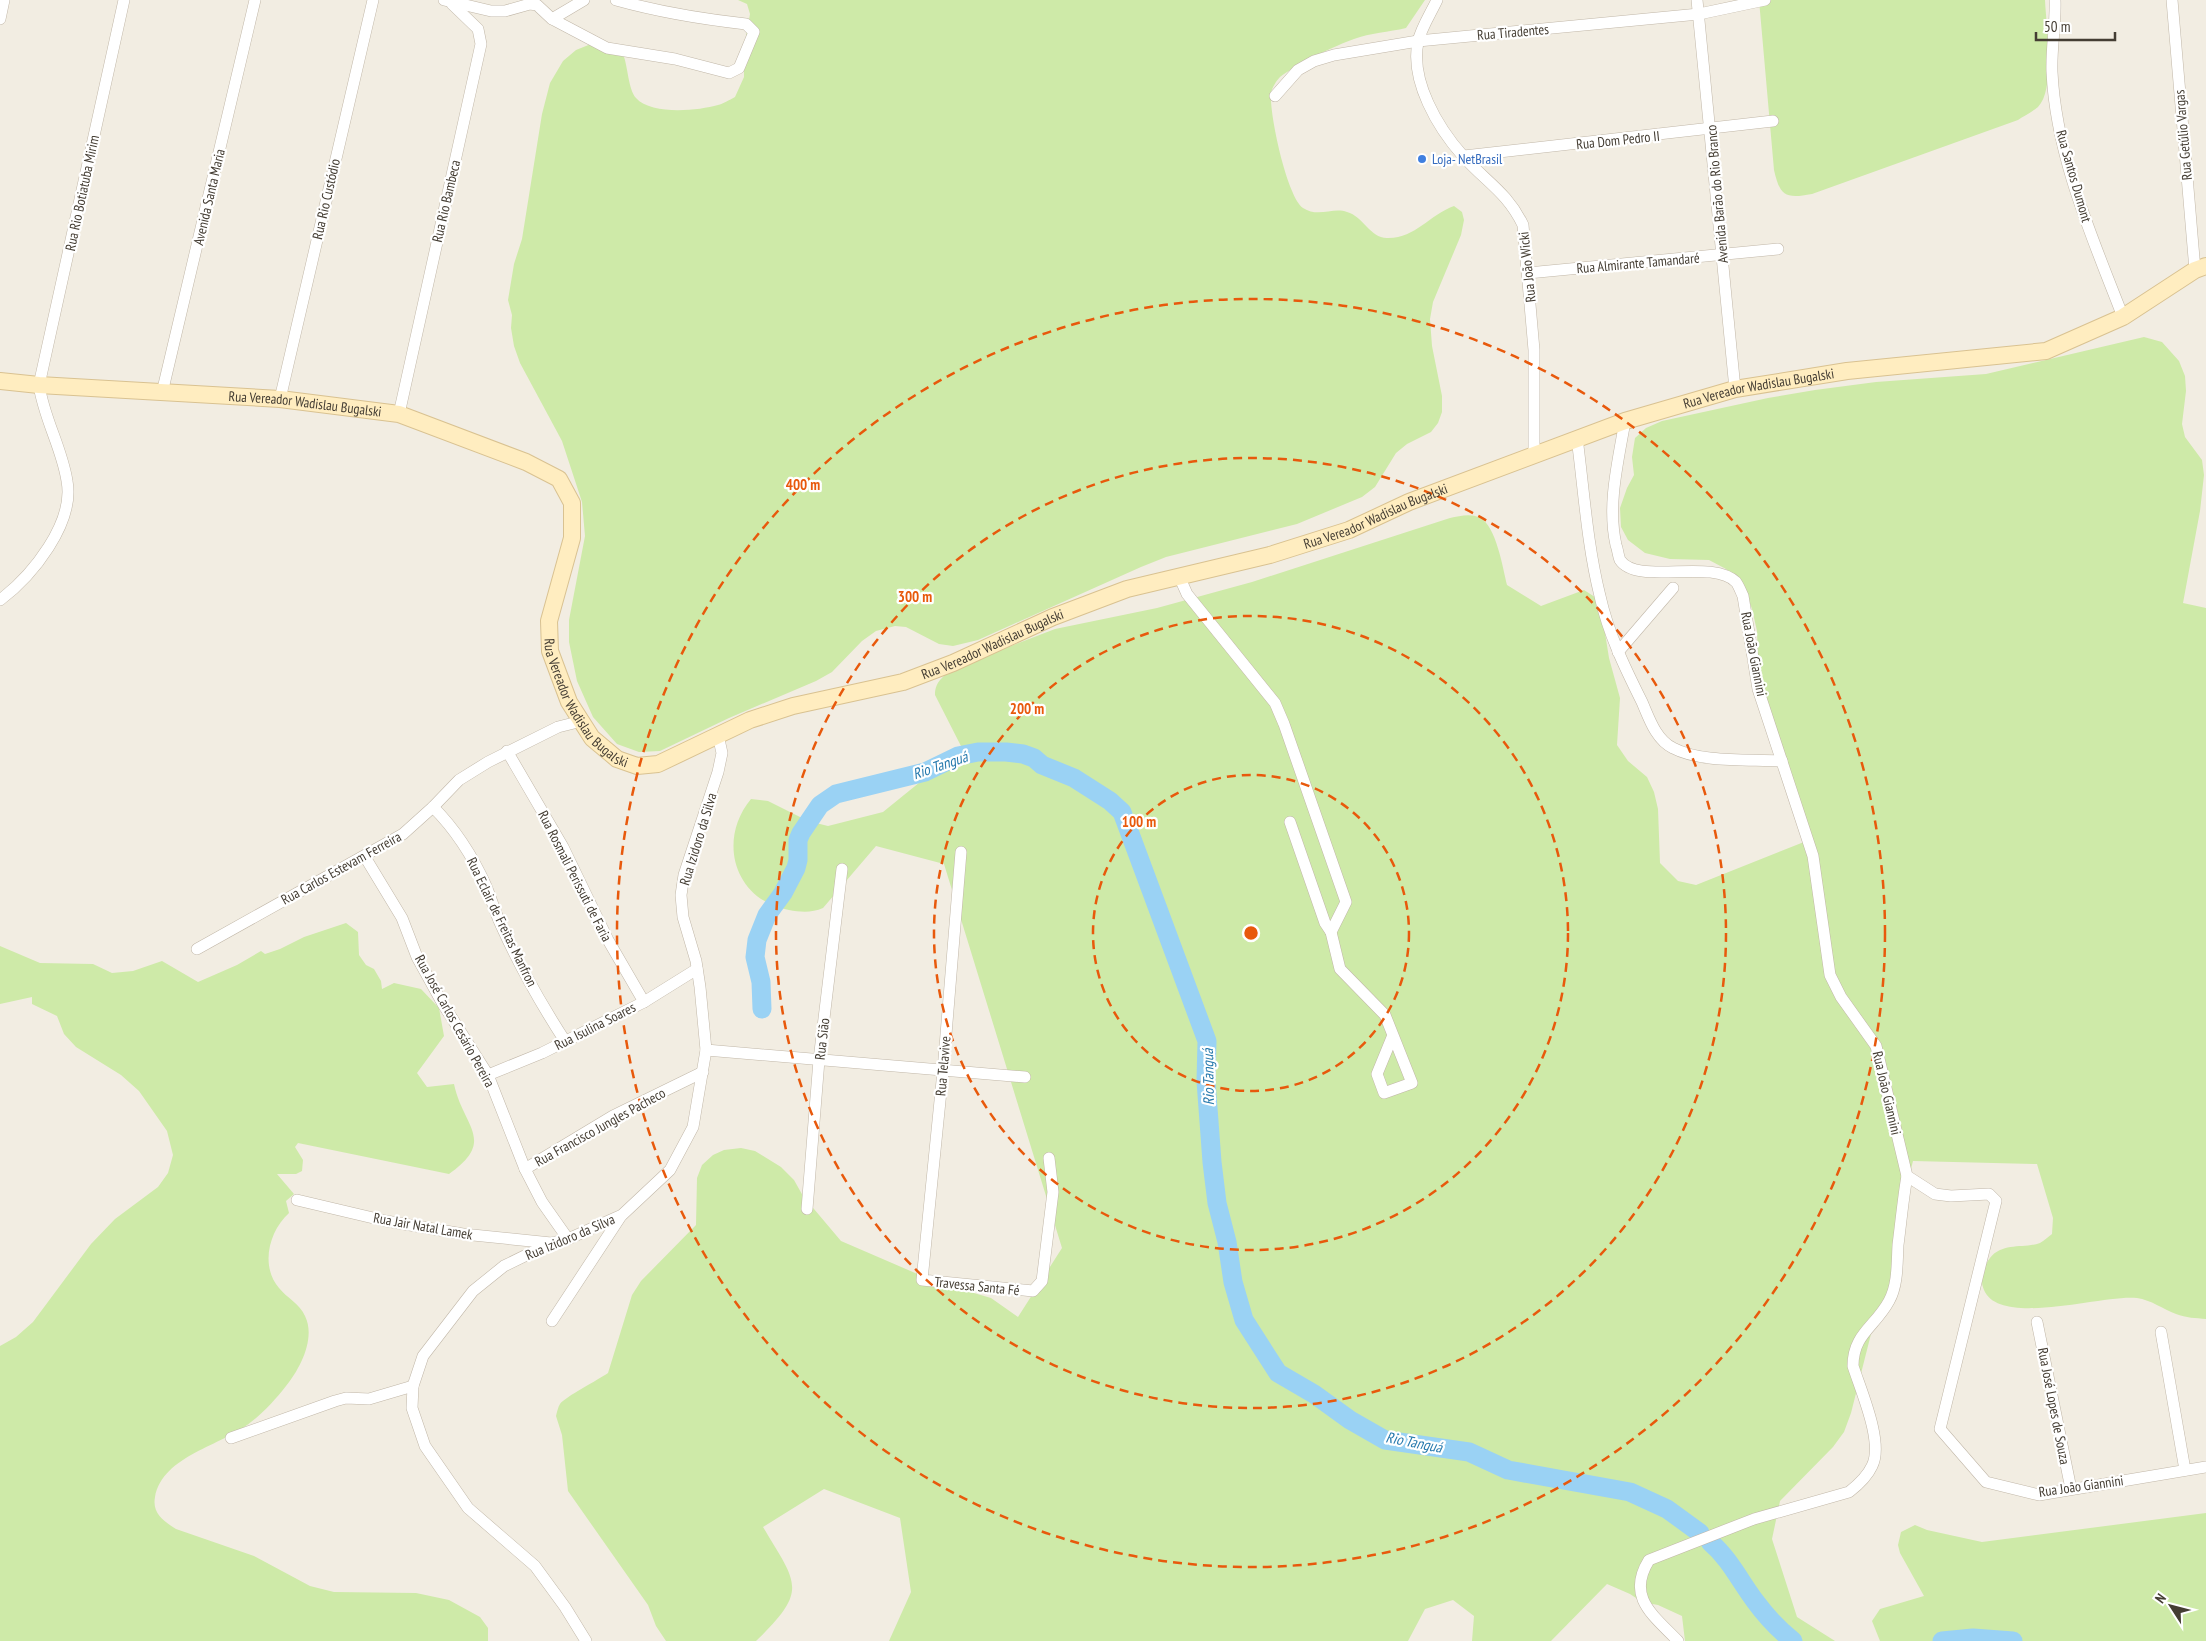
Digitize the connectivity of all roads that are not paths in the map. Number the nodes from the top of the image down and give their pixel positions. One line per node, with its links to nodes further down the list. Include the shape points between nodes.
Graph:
1 (4, 0): 14 (street)
2 (124, 0): 27 (street, Rua Rio Botiatuba Mirim)
3 (255, 0): 29 (street, Avenida Santa Maria)
4 (373, 0): 30 (street, Rua Rio Custódio)
5 (584, 0): 15 (street)
6 (616, 0): 15 (street, via 656,11 746,24 754,32 739,68 729,73 675,59 607,48)
7 (1437, 0): 16 (street, Rua João Wicki)
8 (1697, 0): 13 (street, Avenida Barão do Rio Branco)
9 (1764, 0): 13 (street, Rua Tiradentes)
10 (2055, 0): 25 (street, Rua Santos Dumont, via 2052,72 2065,155 2087,224)
11 (2172, 0): 23 (street, Rua Getúlio Vargas)
12 (446, 1): 15 (street, via 491,11 537,5); 31 (street, Rua Rio Bambeca, via 478,29 481,44)
13 (1698, 14): 16 (street, Rua Tiradentes); 19 (street, Avenida Barão do Rio Branco)
14 (0, 19)
15 (552, 19)
16 (1418, 41): 17 (street, Rua Tiradentes, via 1314,61 1298,70); 20 (street, Rua João Wicki, via 1416,63 1419,81 1443,129)
17 (1275, 96)
18 (1773, 121): 19 (street, Rua Dom Pedro II)
19 (1711, 130): 20 (street, Rua Dom Pedro II); 22 (street, Avenida Barão do Rio Branco)
20 (1464, 156): 24 (street, Rua João Wicki, via 1514,207 1523,225)
21 (1778, 249): 22 (street, Rua Almirante Tamandaré)
22 (1723, 254): 24 (street, Rua Almirante Tamandaré); 28 (street, Avenida Barão do Rio Branco)
23 (2201, 268): 25 (main road, Rua Vereador Wadislau Bugalski)
24 (1528, 273): 34 (street, Rua João Wicki, via 1534,350)
25 (2123, 317): 28 (main road, Rua Vereador Wadislau Bugalski, via 2046,352 1847,371)
26 (0, 381): 27 (main road, Rua Vereador Wadislau Bugalski)
27 (39, 385): 29 (main road, Rua Vereador Wadislau Bugalski); 37 (street, via 42,406 68,482 67,505 56,536 16,588)
28 (1736, 389): 32 (main road, Rua Vereador Wadislau Bugalski)
29 (162, 393): 30 (main road, Rua Vereador Wadislau Bugalski)
30 (280, 399): 31 (main road, Rua Vereador Wadislau Bugalski)
31 (399, 414): 39 (main road, Rua Vereador Wadislau Bugalski, via 526,462 559,479 572,502 572,538 549,621 550,651 569,702)
32 (1625, 421): 33 (main road, Rua Vereador Wadislau Bugalski); 42 (street, Rua João Giannini, via 1612,510 1612,528 1620,559 1636,571 1692,571 1724,575 1737,583 1743,596 1758,689)
33 (1577, 438): 34 (main road, Rua Vereador Wadislau Bugalski); 38 (street, via 1587,532 1600,597)
34 (1534, 454): 35 (main road, Rua Vereador Wadislau Bugalski, via 1410,502 1349,530 1270,555)
35 (1179, 576): 40 (main road, Rua Vereador Wadislau Bugalski, via 1127,589 1061,614 903,682 793,706); 48 (street, via 1187,594 1275,703 1346,902)
36 (1673, 588): 38 (street)
37 (0, 600)
38 (1618, 652): 42 (street, via 1654,728 1663,742 1673,749 1704,757)
39 (582, 721): 40 (main road, Rua Vereador Wadislau Bugalski, via 592,738 617,759 638,766 658,764); 41 (street, Rua Carlos Estevam Ferreira, via 558,727)
40 (718, 735): 50 (street, Rua Izidoro da Silva, via 722,752 718,772 684,875 681,895 683,917)
41 (507, 751): 43 (street, Rua Carlos Estevam Ferreira, via 459,780); 51 (street, Rua Rosmali Perissuti de Faria, via 563,847 608,940)
42 (1782, 761): 62 (street, Rua João Giannini, via 1813,856 1830,974 1841,997 1876,1046)
43 (434, 807): 46 (street, Rua Carlos Estevam Ferreira, via 403,834); 53 (street, Rua Eclair de Freitas Manfron, via 469,854 526,977)
44 (1290, 822): 48 (street)
45 (961, 852): 56 (street, Rua Telavive)
46 (365, 856): 49 (street, Rua Carlos Estevam Ferreira); 58 (street, Rua José Carlos Cesário Pereira, via 402,918 417,957 443,1004)
47 (842, 868): 55 (street, Rua Sião)
48 (1331, 932): 52 (street, via 1340,970 1385,1015)
49 (197, 949)
50 (697, 969): 51 (street, Rua Isulina Soares); 54 (street, Rua Izidoro da Silva)
51 (644, 1002): 53 (street, Rua Isulina Soares)
52 (1393, 1035): 52 (street, via 1377,1074 1384,1093 1412,1084)
53 (565, 1041): 58 (street, Rua Isulina Soares)
54 (706, 1050): 55 (street); 57 (street, Rua Izidoro da Silva)
55 (819, 1060): 56 (street); 64 (street, Rua Sião)
56 (943, 1071): 59 (street); 68 (street, Rua Telavive)
57 (703, 1072): 61 (street, Rua Francisco Jungles Pacheco, via 613,1116); 65 (street, Rua Izidoro da Silva, via 693,1127 670,1170)
58 (488, 1075): 61 (street, Rua José Carlos Cesário Pereira)
59 (1025, 1077)
60 (1049, 1158): 68 (street, Travessa Santa Fé, via 1051,1202 1042,1281 1033,1291)
61 (525, 1169): 66 (street, Rua José Carlos Cesário Pereira, via 542,1202)
62 (1907, 1176): 76 (street, Rua João Giannini, via 1935,1194 1988,1194 1996,1200 1940,1429 1986,1482 2039,1495); 78 (street, via 1894,1291 1859,1338 1853,1353 1853,1366 1876,1446 1873,1465 1849,1492 1754,1519 1649,1560 1641,1572 1638,1589 1650,1613)
63 (297, 1200): 67 (street, Rua Jair Natal Lamek, via 386,1221)
64 (807, 1209)
65 (622, 1215): 66 (street, Rua Izidoro da Silva); 69 (street)
66 (568, 1239): 67 (street, Rua Izidoro da Silva)
67 (550, 1243): 72 (street, Rua Izidoro da Silva, via 504,1266 473,1291 423,1356)
68 (922, 1280)
69 (552, 1321)
70 (2038, 1322): 76 (street, Rua José Lopes de Souza)
71 (2161, 1332): 75 (street)
72 (413, 1386): 73 (street, via 369,1399 334,1401); 77 (street, Rua Izidoro da Silva, via 412,1408 425,1446 468,1508 535,1566)
73 (231, 1438)
74 (2206, 1467): 75 (street, Rua João Giannini)
75 (2186, 1470): 76 (street, Rua João Giannini)
76 (2071, 1489)
77 (586, 1641)
78 (1678, 1641)

